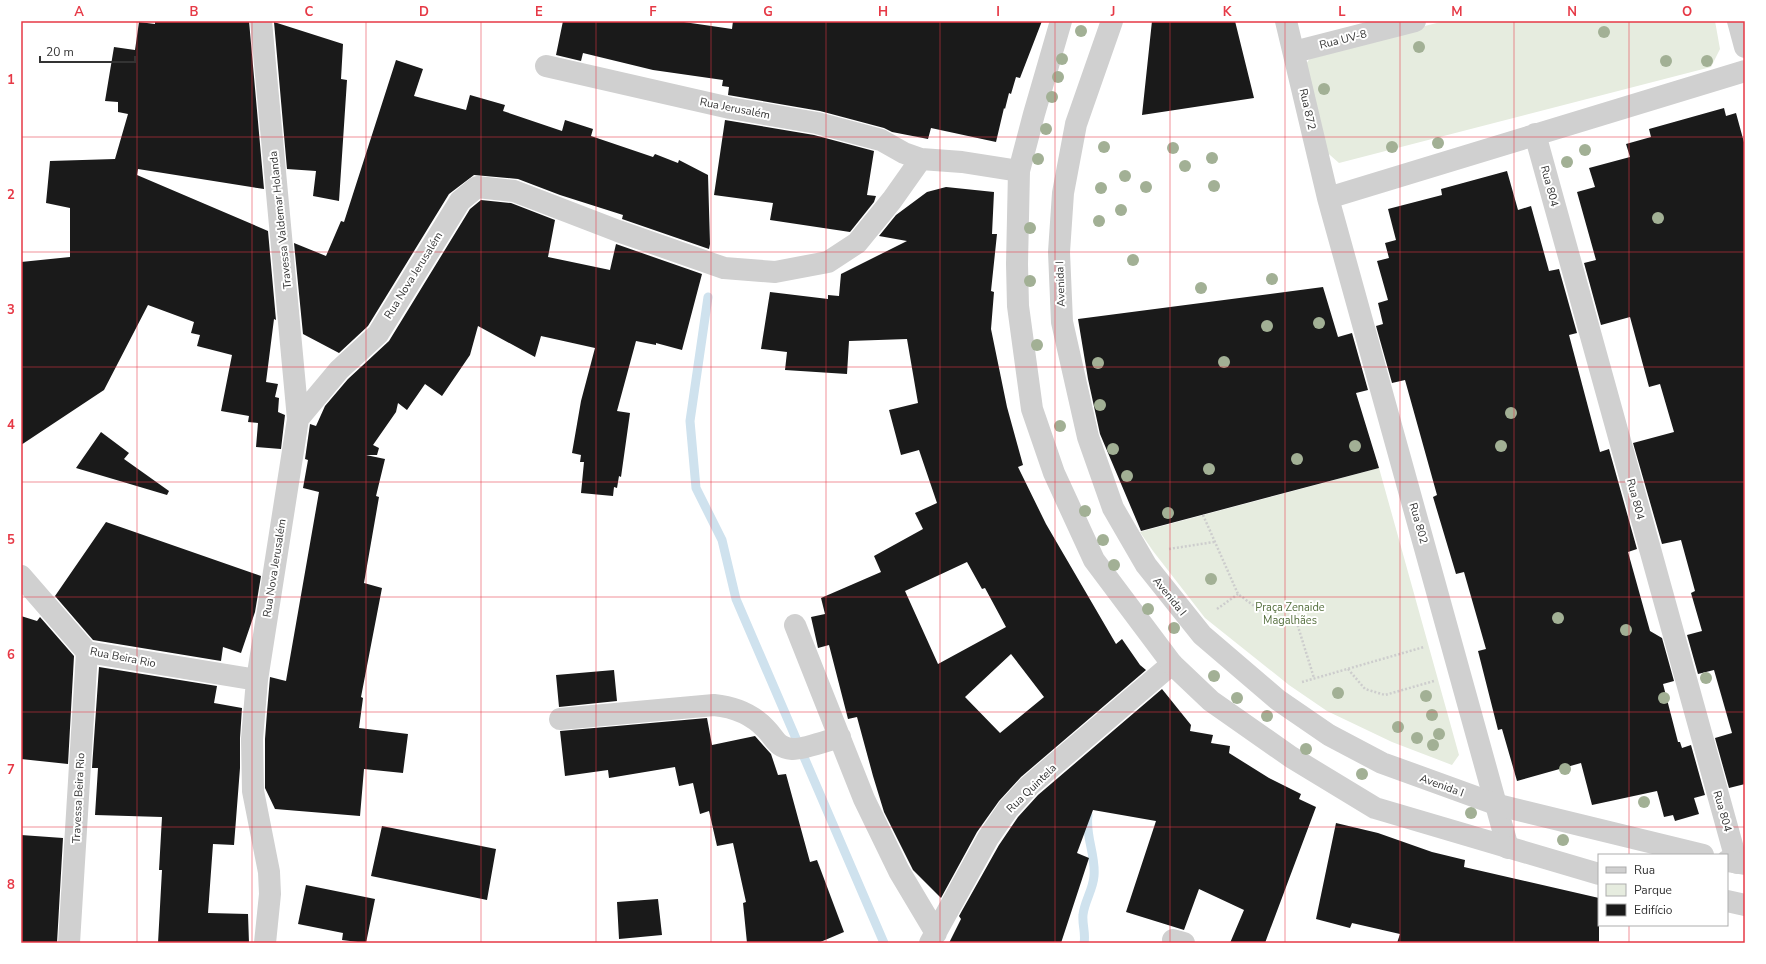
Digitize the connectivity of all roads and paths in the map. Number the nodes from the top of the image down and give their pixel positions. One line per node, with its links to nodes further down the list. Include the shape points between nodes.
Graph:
1 (261, 21): 15 (street, Travessa Valdemar Holanda)
2 (1061, 21): 13 (street)
3 (1112, 21): 33 (street, Avenida I, via 1076,124 1063,193 1059,252 1062,322 1088,437 1113,508 1146,566 1202,635 1278,700 1329,735 1382,763)
4 (1286, 21): 8 (street, Rua 872)
5 (1415, 21): 8 (street, Rua UV-8)
6 (1738, 21): 7 (street)
7 (1745, 47)
8 (1294, 52): 14 (street, Rua 872)
9 (546, 66): 12 (street, Rua Jerusalém, via 730,108 817,123 881,140)
10 (1745, 71): 11 (street)
11 (1535, 134): 14 (street); 36 (street, Rua 804)
12 (921, 159): 13 (street, via 962,162); 15 (street, Rua Nova Jerusalém, via 857,243 828,262 775,272 724,268 514,191 477,188 460,201 378,334 339,370)
13 (1019, 171): 25 (street, via 1018,306 1032,409 1054,473 1094,560)
14 (1328, 198): 33 (street, Rua 802)
15 (298, 419): 28 (street, Rua Nova Jerusalém)
16 (1203, 515): 17 (path)
17 (1214, 542): 18 (path); 20 (path)
18 (1168, 549)
19 (21, 576): 24 (street, Rua Beira Rio)
20 (1238, 594): 21 (path); 27 (path, via 1261,611 1291,604)
21 (1216, 610)
22 (795, 625): 32 (street)
23 (1429, 646): 26 (path)
24 (87, 652): 28 (street, Rua Beira Rio); 41 (street, Travessa Beira Rio)
25 (1172, 664): 34 (street, via 1211,701 1291,757 1375,808); 40 (street, Rua Quintela, via 1029,786 1008,809 988,838)
26 (1348, 669): 27 (path); 29 (path, via 1365,689 1385,695)
27 (1314, 678): 30 (path)
28 (257, 680): 42 (street, Rua Nova Jerusalém, via 251,768 269,872 270,894)
29 (1438, 680)
30 (1296, 683)
31 (560, 719): 32 (street, via 714,705 727,706 748,715 784,748 794,750)
32 (840, 737): 40 (street, via 864,799)
33 (1498, 805): 34 (street, Rua 802); 35 (street, Avenida I)
34 (1508, 848): 37 (street)
35 (1699, 854)
36 (1736, 863)
37 (1598, 874)
38 (1728, 901): 39 (street)
39 (1745, 905)
40 (933, 938)
41 (69, 943)
42 (265, 943)

